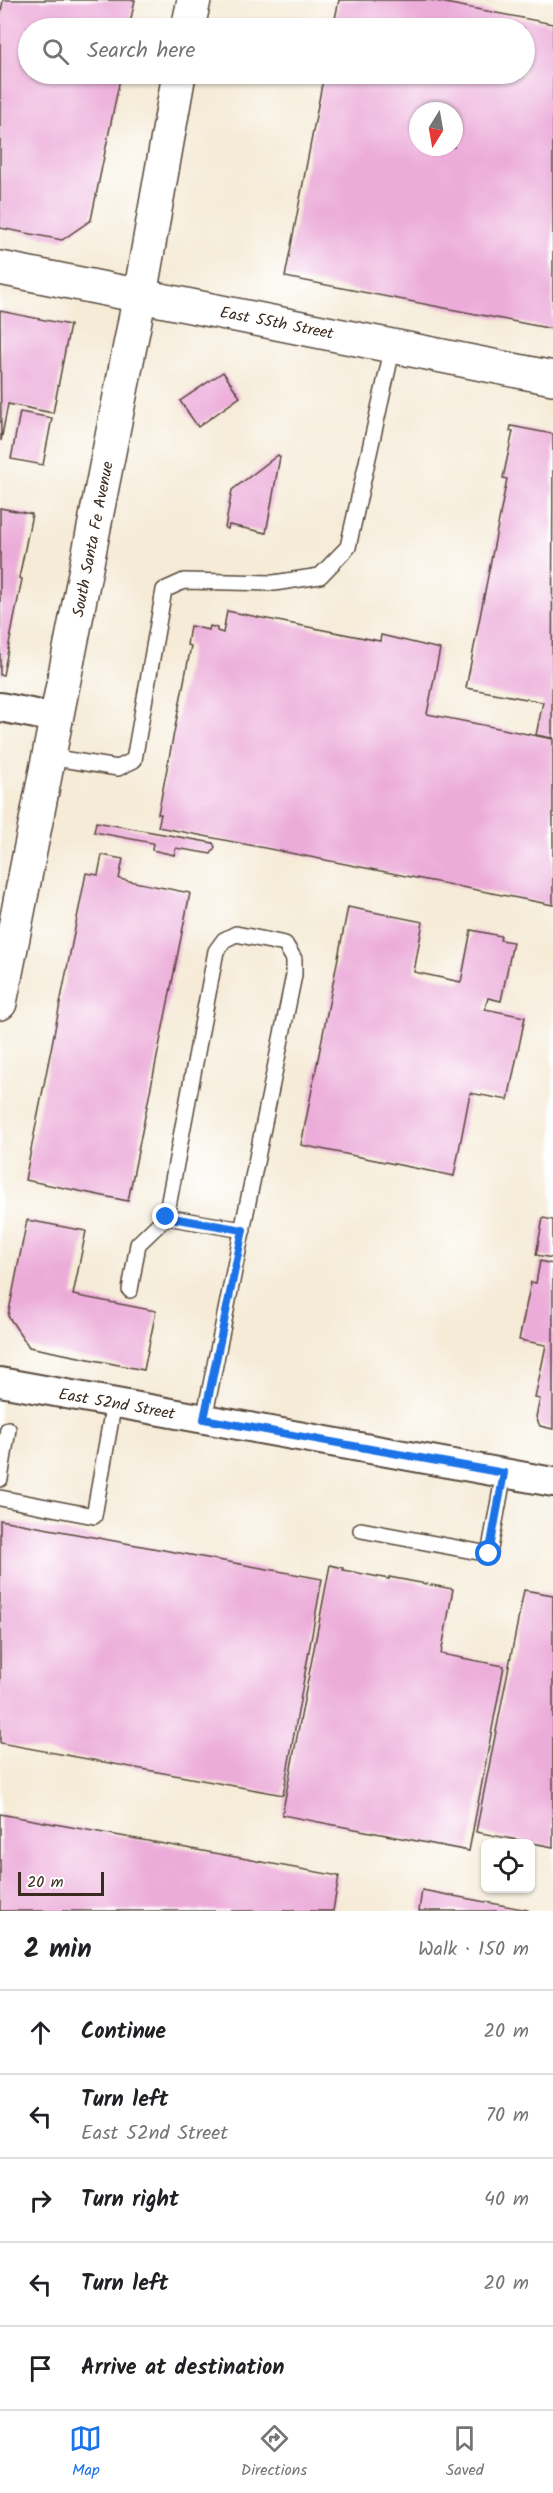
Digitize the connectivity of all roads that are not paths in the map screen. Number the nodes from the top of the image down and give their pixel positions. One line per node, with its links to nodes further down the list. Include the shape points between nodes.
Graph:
1 (194, 0): 2 (main road)
2 (190, 18)
3 (177, 84): 5 (main road, South Santa Fe Avenue)
4 (0, 268): 5 (main road, East 55th Street)
5 (140, 295): 6 (main road, East 55th Street); 9 (main road, South Santa Fe Avenue)
6 (393, 346): 7 (main road, East 55th Street); 10 (lane, via 348,547 320,576 274,583 184,581 164,590 134,760 118,768)
7 (553, 378)
8 (0, 707): 9 (street)
9 (57, 718): 10 (main road, South Santa Fe Avenue)
10 (49, 757): 11 (main road, South Santa Fe Avenue)
11 (0, 1003)
12 (166, 1217): 13 (lane); 13 (lane, via 216,951 224,940 236,934 285,944 294,958 294,975); 14 (lane, via 138,1244)
13 (243, 1230): 17 (lane)
14 (130, 1290)
15 (0, 1382): 16 (street, East 52nd Street)
16 (114, 1402): 17 (street, East 52nd Street); 22 (lane, via 94,1516)
17 (204, 1419): 19 (street, East 52nd Street)
18 (8, 1429): 20 (lane)
19 (504, 1473): 21 (street, East 52nd Street); 23 (lane, via 489,1554)
20 (0, 1479)
21 (553, 1482)
22 (0, 1498)
23 (361, 1530)

